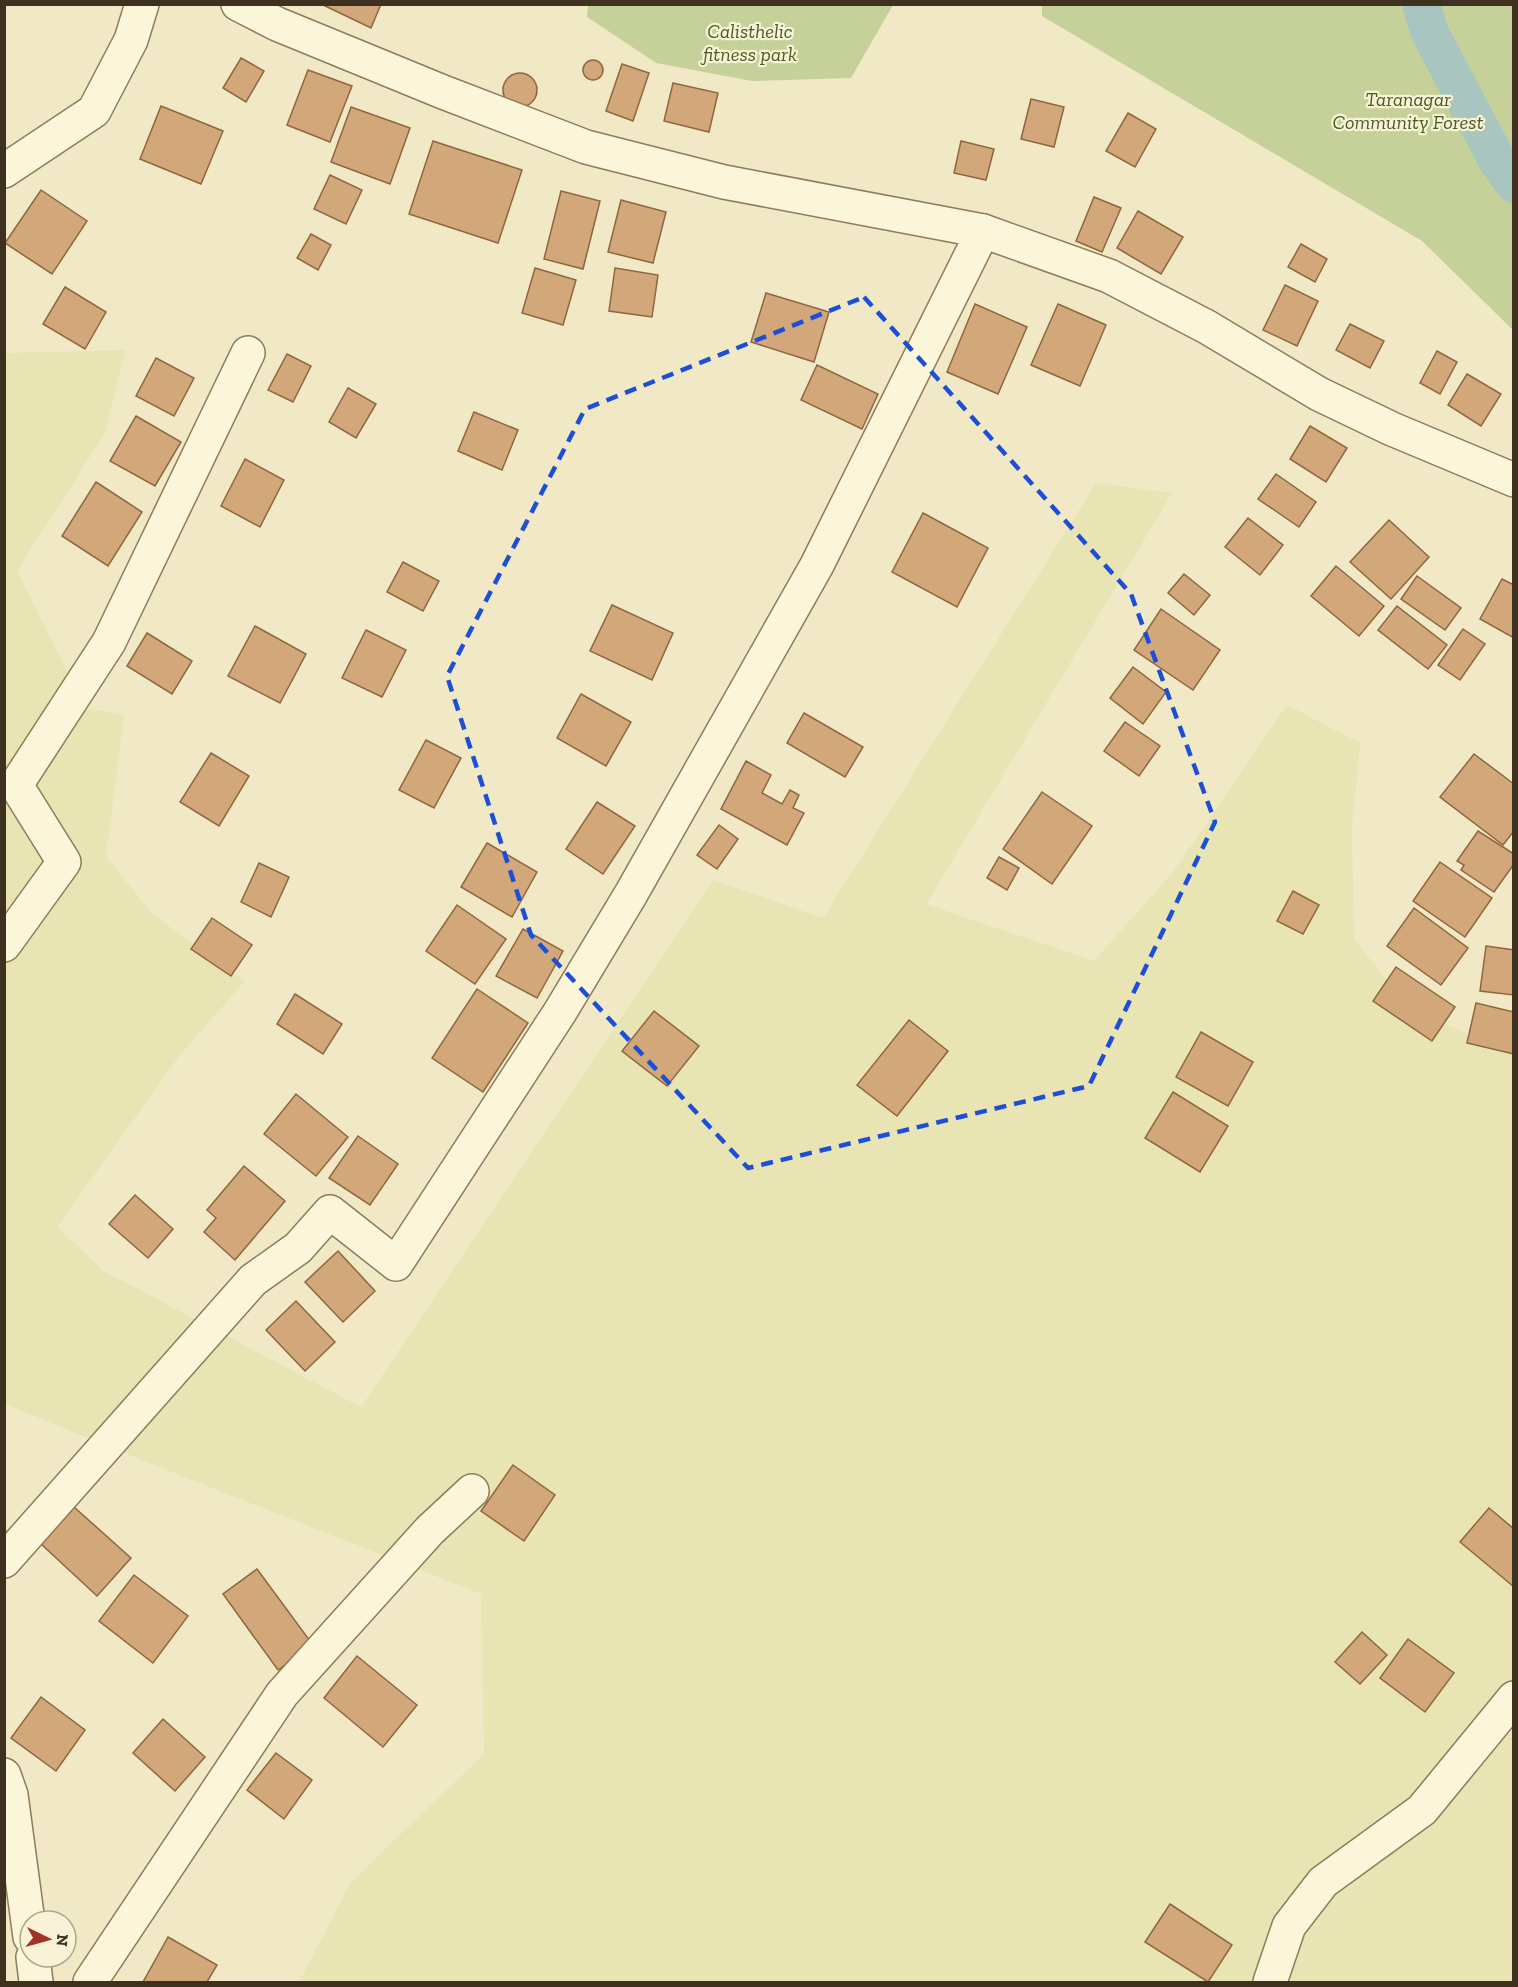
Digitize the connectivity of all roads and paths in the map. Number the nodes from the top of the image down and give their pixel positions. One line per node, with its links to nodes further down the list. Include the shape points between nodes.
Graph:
1 (142, 4): 3 (street, via 131,39 94,111)
2 (238, 4): 4 (street, via 277,24 586,147 724,182)
3 (4, 171)
4 (983, 231): 6 (street, via 1109,276 1207,327 1319,394); 9 (street, via 817,565 631,894 560,1012 396,1264 330,1212 298,1248 253,1280)
5 (248, 353): 7 (street, via 110,642 16,785 64,862)
6 (1514, 480)
7 (4, 945)
8 (472, 1491): 13 (street, via 430,1530 282,1694)
9 (4, 1561)
10 (1514, 1698): 14 (street, via 1422,1810 1323,1882 1289,1926)
11 (4, 1775): 12 (street, via 11,1795)
12 (26, 1909)
13 (90, 1983)
14 (1270, 1983)

